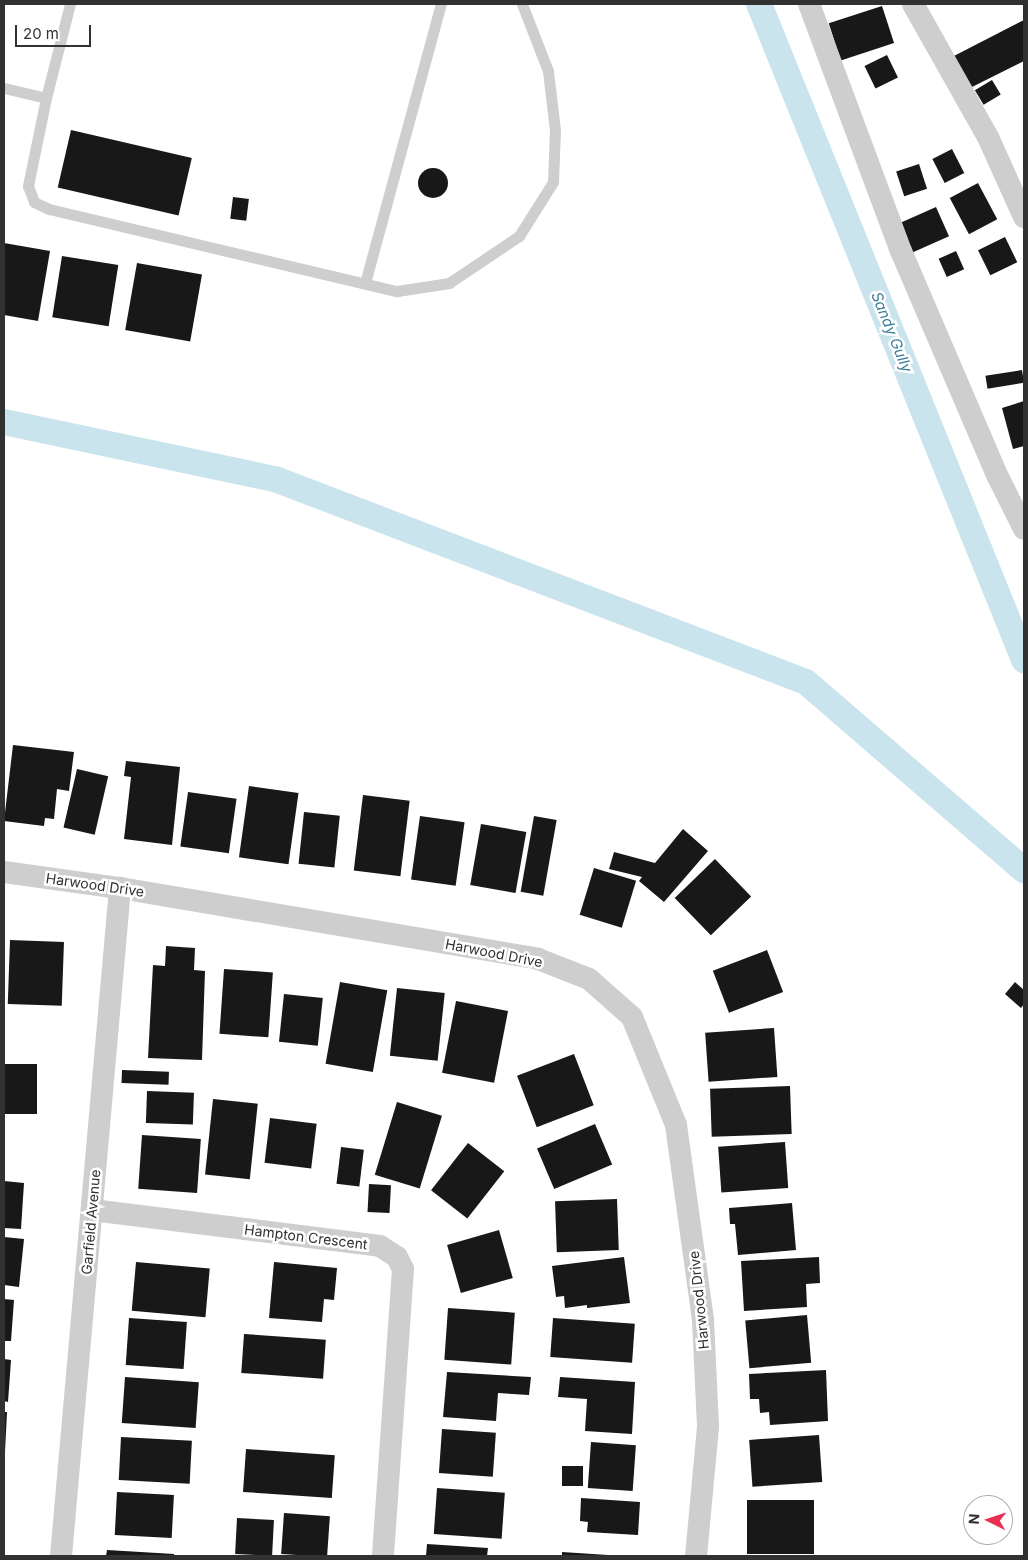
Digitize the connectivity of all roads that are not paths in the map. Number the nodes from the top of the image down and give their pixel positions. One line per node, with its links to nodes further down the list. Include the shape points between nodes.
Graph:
1 (70, 4): 7 (lane)
2 (441, 4): 9 (lane)
3 (522, 4): 9 (lane, via 548,71 555,130 553,182 519,236 449,283 397,291)
4 (809, 4): 10 (street, via 901,251 998,477)
5 (912, 4): 8 (street, via 988,137)
6 (4, 88): 7 (lane)
7 (46, 98): 9 (lane, via 28,186 34,202 49,209)
8 (1024, 217)
9 (365, 283)
10 (1024, 529)
11 (4, 872): 12 (street, Harwood Drive)
12 (120, 888): 13 (street, Garfield Avenue); 16 (street, Harwood Drive, via 538,959 589,979 632,1017 676,1125 703,1320 708,1427)
13 (92, 1210): 14 (street, Garfield Avenue); 15 (street, Hampton Crescent, via 380,1246 397,1257 403,1269)
14 (61, 1556)
15 (383, 1556)
16 (696, 1556)

